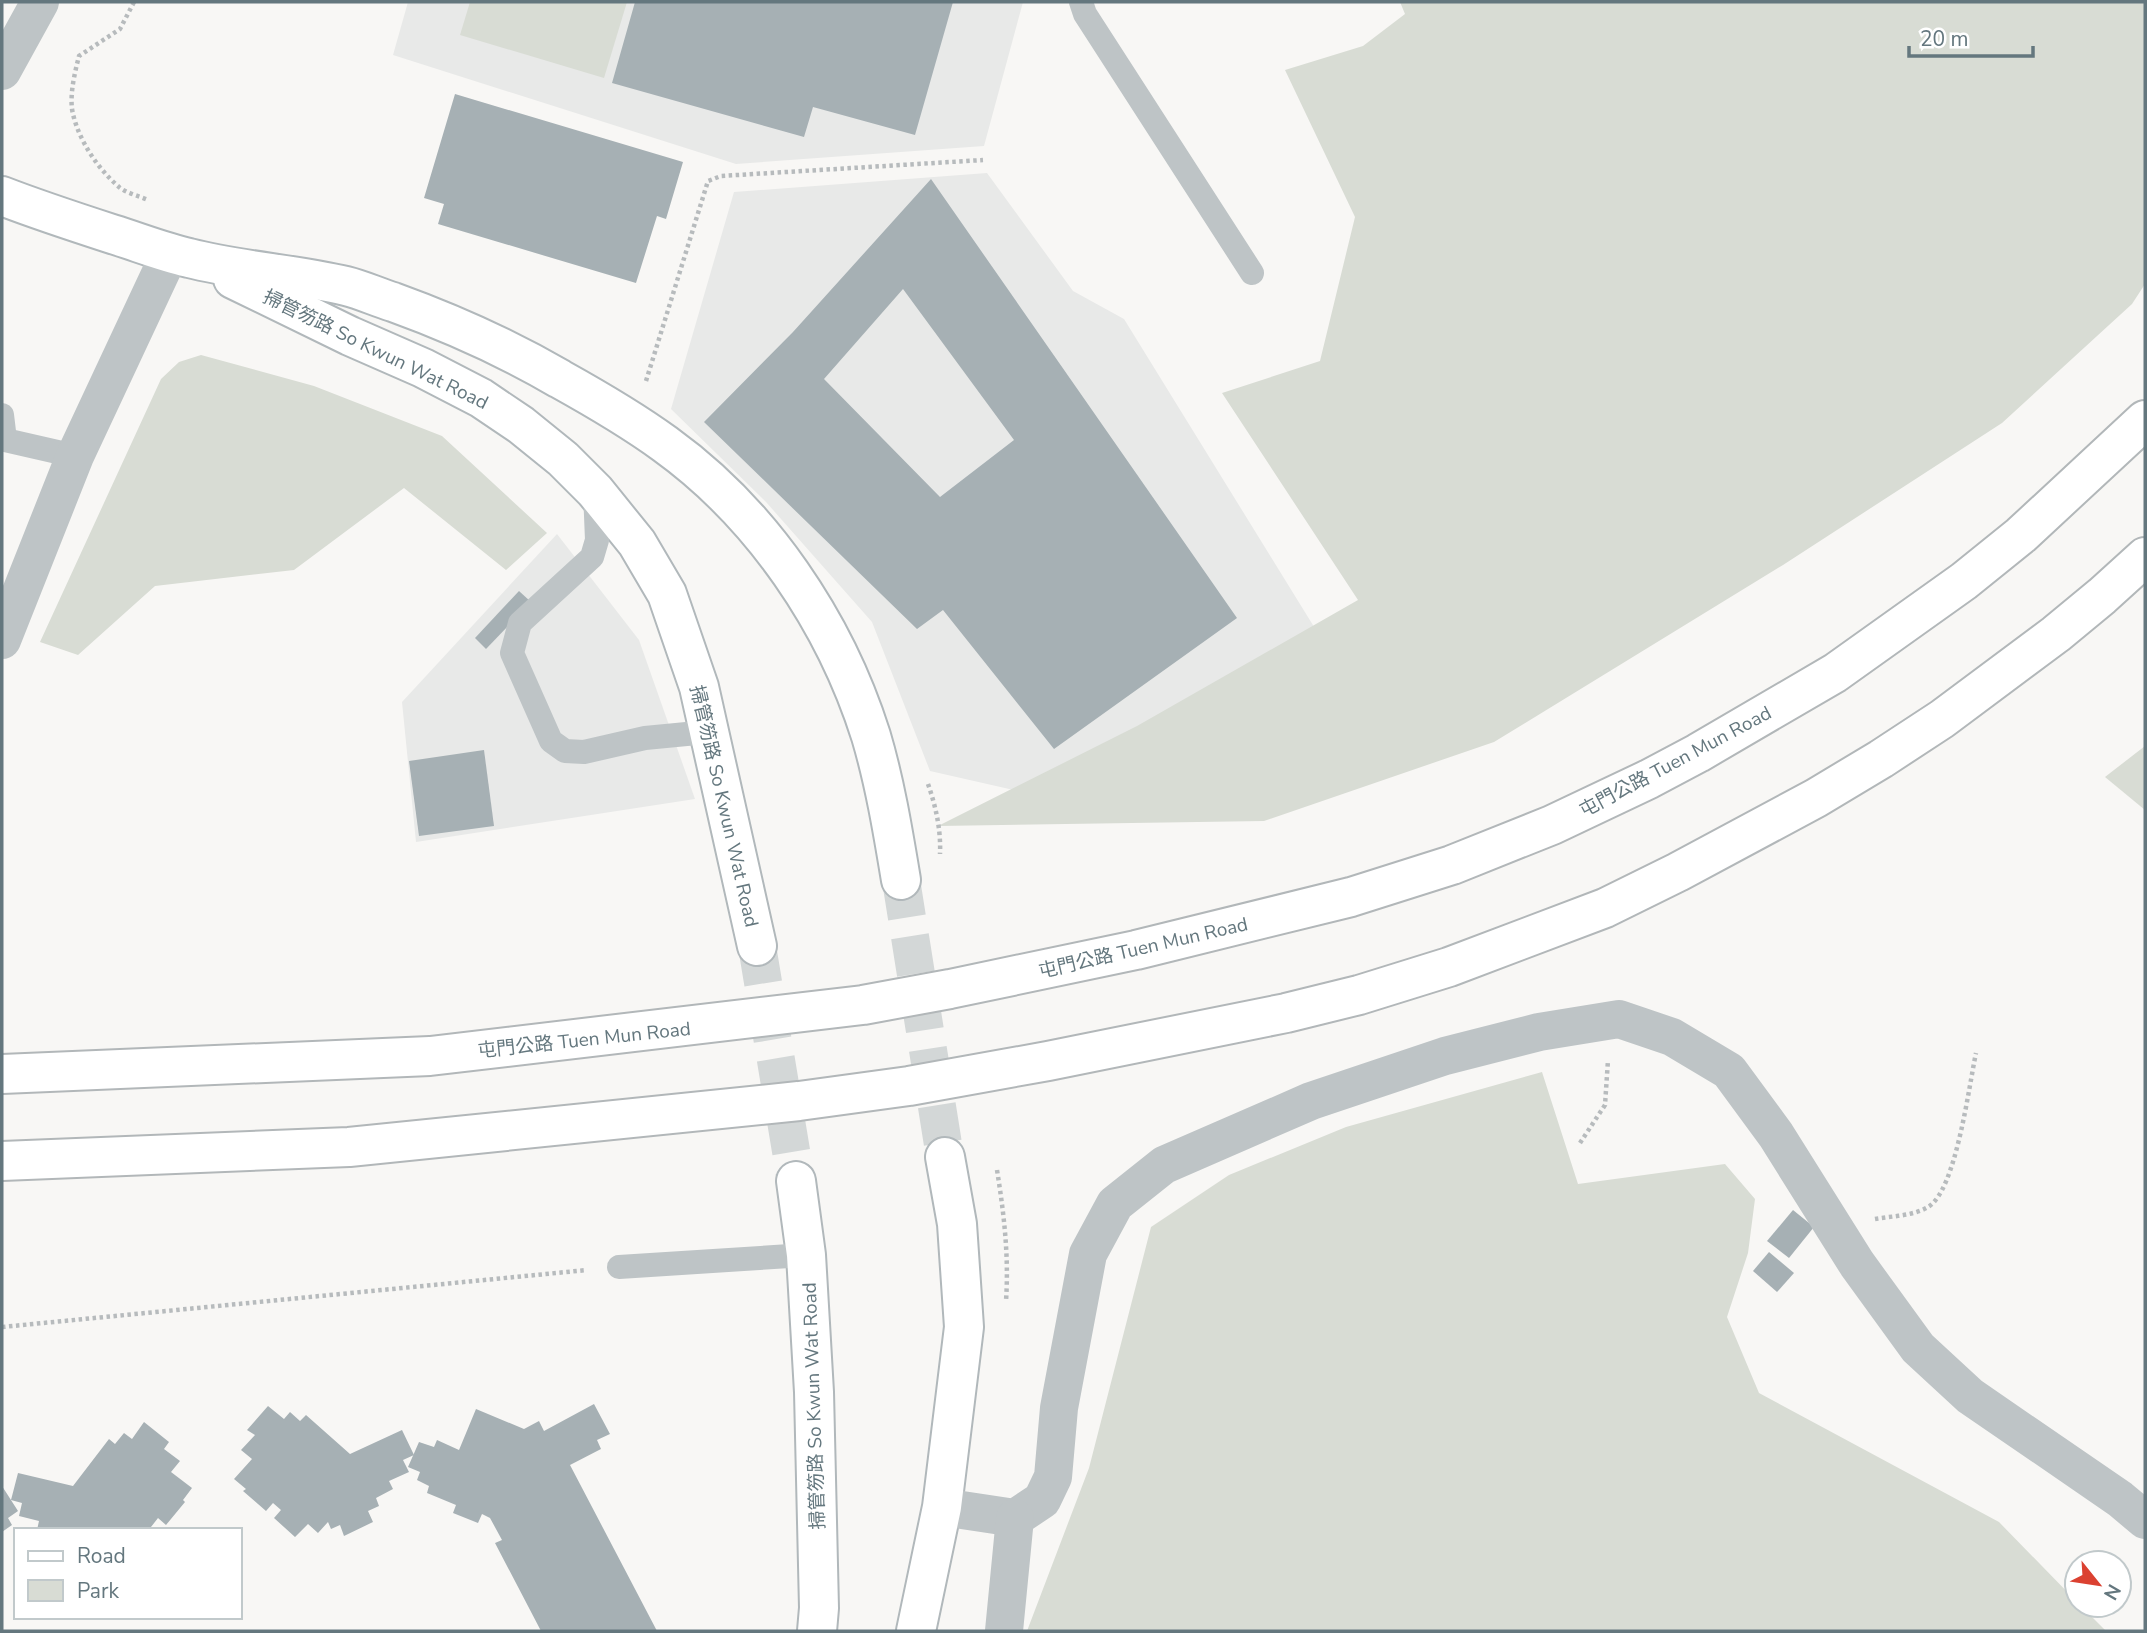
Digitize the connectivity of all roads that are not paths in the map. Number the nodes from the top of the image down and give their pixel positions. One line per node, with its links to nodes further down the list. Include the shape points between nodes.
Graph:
1 (40, 2): 3 (street)
2 (1081, 2): 6 (lane)
3 (2, 71)
4 (2, 196): 5 (main road, 掃管笏路 So Kwun Wat Road)
5 (180, 256): 10 (street); 11 (main road, 掃管笏路 So Kwun Wat Road, via 481,398 521,425); 15 (main road, 掃管笏路 So Kwun Wat Road, via 348,286 473,334 605,405 666,444 711,482 776,554 812,605 846,670 874,747)
6 (1252, 273)
7 (2, 415): 9 (lane)
8 (2145, 420): 17 (main road, 屯門公路 Tuen Mun Road, via 1964,582 1835,673 1698,753 1552,825 1452,865 1351,897 1124,953 863,1005 430,1056)
9 (4, 440): 10 (lane)
10 (75, 456): 13 (street)
11 (595, 491): 14 (main road, 掃管笏路 So Kwun Wat Road, via 637,543 667,594); 14 (lane, via 597,540 592,557 520,623 512,653 551,741 565,751 584,752 645,738 696,733)
12 (2145, 557): 19 (main road, via 2056,634 1942,719 1816,798 1605,908 1449,967 1359,995 1048,1061 799,1101 349,1147)
13 (2, 640)
14 (712, 741): 16 (main road, 掃管笏路 So Kwun Wat Road)
15 (901, 880)
16 (757, 946)
17 (2, 1074)
18 (945, 1157): 23 (main road, via 957,1224 964,1327)
19 (2, 1161)
20 (796, 1181): 21 (main road, 掃管笏路 So Kwun Wat Road)
21 (806, 1255): 22 (lane); 26 (main road, 掃管笏路 So Kwun Wat Road, via 814,1392)
22 (619, 1266)
23 (942, 1507): 24 (street); 27 (main road)
24 (1015, 1518): 25 (street, via 1042,1500 1053,1477 1059,1408 1088,1254 1115,1204 1164,1166 1311,1101 1445,1056 1539,1032 1619,1019 1672,1037 1729,1071 1917,1348 1970,1396); 28 (street)
25 (2145, 1520)
26 (817, 1631)
27 (916, 1631)
28 (1004, 1631)

